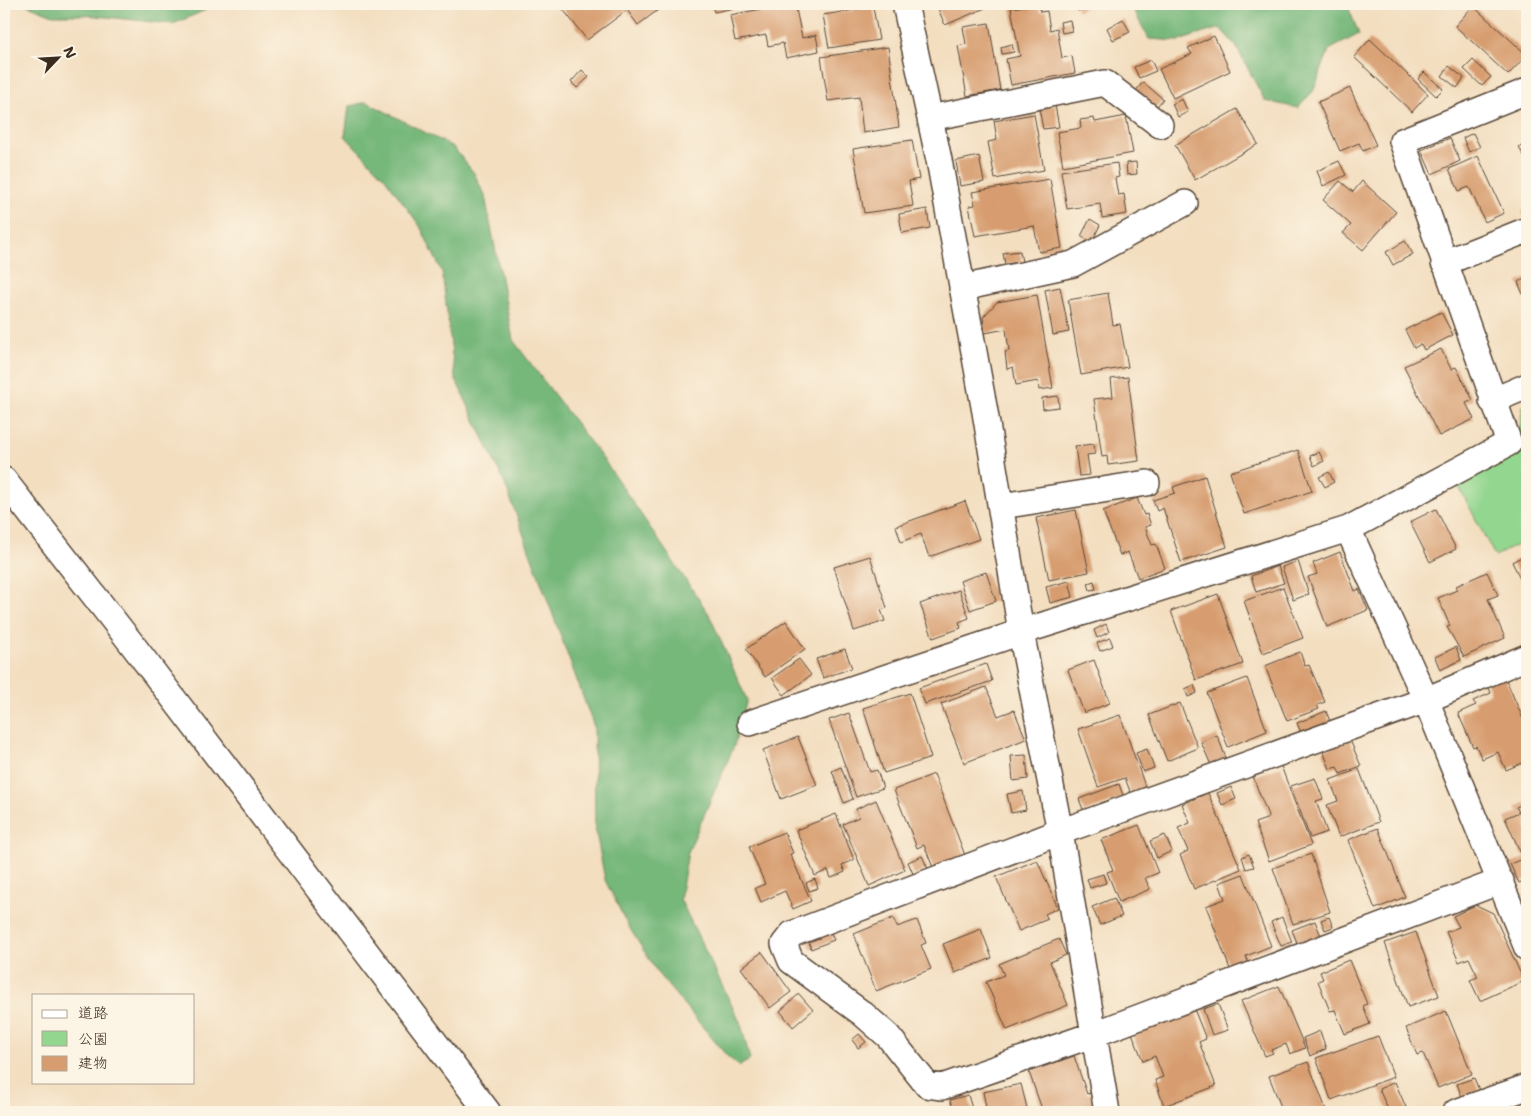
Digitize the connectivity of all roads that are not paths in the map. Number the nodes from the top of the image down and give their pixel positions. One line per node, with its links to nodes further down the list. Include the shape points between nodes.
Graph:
1 (905, 4): 3 (street)
2 (1527, 91): 7 (street, via 1402,141)
3 (930, 118): 4 (street, via 1105,83); 8 (street)
4 (1160, 125)
5 (1185, 203): 8 (street, via 1073,264)
6 (1527, 230): 7 (street)
7 (1444, 263): 10 (street)
8 (962, 288): 13 (street)
9 (1527, 386): 10 (street)
10 (1492, 400): 14 (street, via 1508,444)
11 (4, 480): 24 (street)
12 (1147, 483): 13 (street)
13 (1001, 506): 15 (street)
14 (1348, 529): 15 (street); 17 (street)
15 (1021, 632): 18 (street); 19 (street)
16 (1527, 657): 17 (street)
17 (1426, 700): 19 (street); 20 (street)
18 (750, 723)
19 (1060, 832): 22 (street); 22 (street, via 792,934 784,944 792,961 888,1036 927,1085 942,1087)
20 (1501, 881): 21 (street); 22 (street)
21 (1527, 948)
22 (1092, 1035): 25 (street)
23 (1527, 1087): 26 (street)
24 (488, 1112)
25 (1107, 1112)
26 (1456, 1112)

